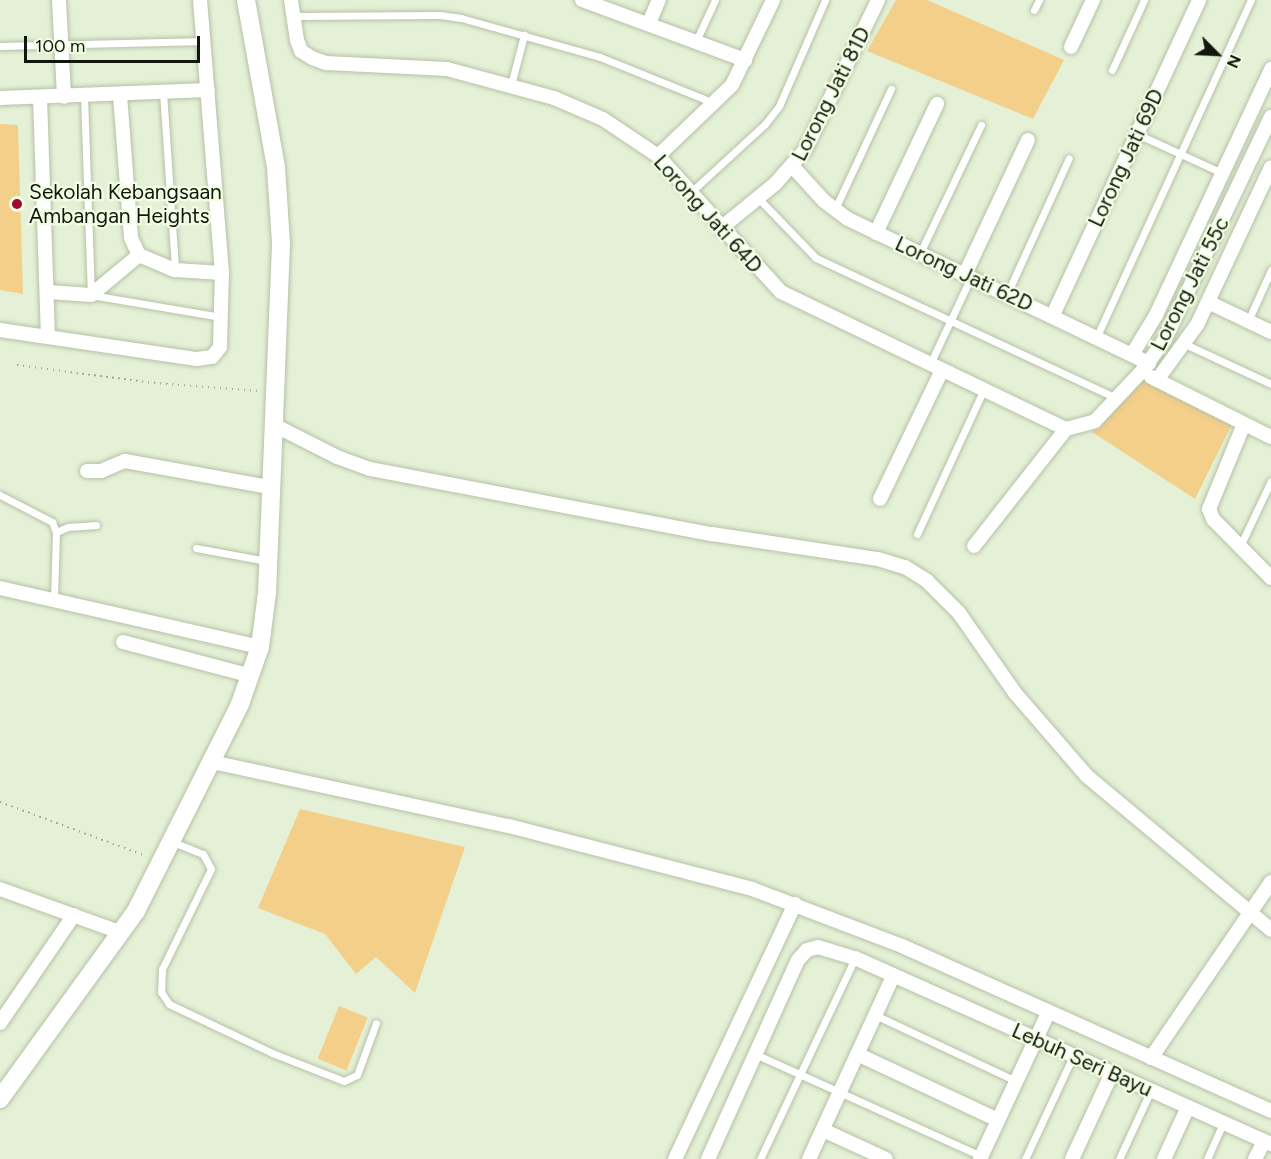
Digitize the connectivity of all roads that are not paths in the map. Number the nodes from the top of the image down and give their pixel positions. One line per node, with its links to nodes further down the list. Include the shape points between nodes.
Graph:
1 (59, 0): 23 (street)
2 (200, 0): 21 (street)
3 (246, 0): 81 (main road, via 267,107 279,205 281,278)
4 (291, 0): 18 (street, Lorong Jati 64D)
5 (582, 0): 16 (street)
6 (659, 0): 19 (street)
7 (715, 0): 22 (lane)
8 (773, 0): 26 (street)
9 (825, 0): 50 (lane, via 779,106 765,124)
10 (877, 0): 47 (street, Lorong Jati 81D, via 815,132)
11 (1038, 0): 17 (lane)
12 (1093, 0): 25 (street)
13 (1144, 0): 28 (lane)
14 (1199, 0): 42 (street, Lorong Jati 69D)
15 (1251, 0): 44 (lane)
16 (601, 3): 19 (street)
17 (1034, 10)
18 (293, 16): 20 (lane, via 440,15); 29 (street, Lorong Jati 64D, via 301,51 326,63 423,66)
19 (649, 22): 22 (street)
20 (524, 35): 29 (lane); 38 (lane, via 608,60)
21 (205, 41): 23 (lane); 31 (street)
22 (696, 41): 26 (street)
23 (62, 45): 24 (lane); 36 (street)
24 (0, 46)
25 (1071, 47)
26 (745, 60): 38 (street)
27 (1271, 69): 49 (street)
28 (1112, 70)
29 (511, 85): 45 (street, Lorong Jati 64D, via 596,115)
30 (891, 89): 52 (lane)
31 (208, 90): 32 (street); 59 (street)
32 (162, 92): 33 (street); 57 (lane)
33 (120, 94): 34 (street); 56 (street, via 131,238)
34 (84, 96): 36 (street); 63 (lane)
35 (40, 97): 36 (street); 37 (street); 61 (street)
36 (64, 97)
37 (0, 98)
38 (716, 104): 45 (street)
39 (937, 104): 54 (street)
40 (1270, 122): 76 (street, Lorong Jati 55c, via 1174,324)
41 (981, 125): 55 (lane)
42 (1137, 134): 44 (lane); 65 (street, Lorong Jati 69D)
43 (1028, 140): 60 (street)
44 (1179, 154): 49 (lane); 72 (lane)
45 (658, 156): 50 (street, Lorong Jati 64D)
46 (1069, 158): 62 (lane)
47 (793, 167): 51 (street, Lorong Jati 81D); 52 (street, Lorong Jati 62D)
48 (1271, 167): 64 (street)
49 (1222, 173): 74 (street, via 1152,322)
50 (691, 192): 53 (street, Lorong Jati 64D)
51 (759, 199): 53 (street, Lorong Jati 81D); 67 (lane, via 816,258)
52 (834, 210): 54 (street, Lorong Jati 62D)
53 (721, 228): 75 (street, Lorong Jati 64D, via 781,292)
54 (876, 233): 55 (street, Lorong Jati 62D)
55 (920, 253): 60 (street, Lorong Jati 62D)
56 (139, 255): 57 (street); 63 (street)
57 (175, 270): 59 (street)
58 (1271, 270): 68 (lane)
59 (222, 273): 66 (street)
60 (968, 276): 62 (street, Lorong Jati 62D); 67 (lane)
61 (49, 292): 63 (street); 71 (street)
62 (1007, 294): 65 (street, Lorong Jati 62D)
63 (91, 295): 66 (lane)
64 (1208, 302): 68 (street); 73 (street)
65 (1053, 315): 72 (street, Lorong Jati 62D)
66 (221, 317): 71 (street, via 220,347 212,357 197,359)
67 (950, 321): 75 (lane); 80 (lane)
68 (1248, 321): 70 (street)
69 (0, 330): 71 (street)
70 (1271, 332)
71 (48, 336)
72 (1097, 336): 74 (street, Lorong Jati 62D)
73 (1185, 344): 77 (street); 78 (lane)
74 (1133, 353): 76 (street, Lorong Jati 62D)
75 (936, 367): 79 (street, Lorong Jati 64D); 89 (street)
76 (1145, 367): 77 (street, Lorong Jati 62D); 80 (street, Lorong Jati 55c)
77 (1157, 380): 82 (street, Lorong Jati 62D)
78 (1271, 384)
79 (984, 389): 83 (street, Lorong Jati 64D); 92 (lane)
80 (1118, 399): 83 (street, Lorong Jati 55c, via 1095,421)
81 (272, 424): 87 (main road); 109 (street, via 337,458 370,469 712,534 878,559 905,567 927,581 958,613 1028,709 1087,776)
82 (1244, 424): 84 (street, Lorong Jati 62D); 94 (street, via 1209,509 1213,519)
83 (1072, 429): 93 (street, Lorong Jati 55c)
84 (1271, 436)
85 (87, 471): 87 (street, via 101,471 125,461)
86 (1271, 481): 94 (lane)
87 (270, 487): 96 (main road)
88 (0, 495): 91 (lane, via 42,514)
89 (880, 499)
90 (96, 525): 91 (lane)
91 (56, 532): 99 (lane)
92 (917, 534)
93 (974, 546)
94 (1240, 547): 97 (street)
95 (196, 548): 96 (lane)
96 (268, 561): 101 (main road)
97 (1271, 578)
98 (0, 588): 99 (street)
99 (54, 599): 101 (street)
100 (123, 642): 102 (street)
101 (260, 647): 102 (main road)
102 (252, 676): 103 (main road)
103 (212, 762): 104 (main road); 107 (street, via 509,826 708,875)
104 (173, 842): 111 (main road); 117 (lane, via 203,854 211,869 162,969 160,992 170,1005 272,1053 344,1081 357,1075)
105 (1271, 882): 109 (street)
106 (0, 889): 108 (street)
107 (795, 904): 114 (street); 136 (street)
108 (74, 915): 111 (street); 116 (street)
109 (1250, 915): 110 (street); 122 (street)
110 (1271, 930)
111 (122, 933): 128 (main road)
112 (855, 958): 113 (street, Lebuh Seri Bayu); 119 (street, Lebuh Seri Bayu, via 834,949 807,950); 124 (lane)
113 (893, 976): 115 (street); 118 (street, Lebuh Seri Bayu)
114 (1049, 1011): 118 (street); 122 (street)
115 (875, 1016): 120 (street); 125 (lane)
116 (0, 1023)
117 (376, 1023)
118 (1036, 1039): 121 (street, Lebuh Seri Bayu); 125 (street)
119 (755, 1054): 124 (lane); 137 (street)
120 (857, 1054): 127 (street); 131 (street)
121 (1073, 1056): 123 (street, Lebuh Seri Bayu); 141 (lane)
122 (1152, 1058): 130 (street)
123 (1112, 1073): 126 (street, Lebuh Seri Bayu); 142 (street)
124 (800, 1074): 127 (lane); 138 (lane)
125 (1016, 1081): 131 (street)
126 (1151, 1090): 129 (street, Lebuh Seri Bayu); 143 (lane)
127 (840, 1092): 133 (street); 135 (lane)
128 (0, 1099)
129 (1188, 1107): 132 (street, Lebuh Seri Bayu); 144 (street)
130 (1271, 1111)
131 (998, 1120): 135 (street)
132 (1223, 1123): 134 (street, Lebuh Seri Bayu); 145 (lane)
133 (823, 1130): 139 (street); 140 (street)
134 (1267, 1142): 146 (street)
135 (980, 1158)
136 (675, 1159)
137 (708, 1159)
138 (760, 1159)
139 (810, 1159)
140 (886, 1159)
141 (1025, 1159)
142 (1072, 1159)
143 (1119, 1159)
144 (1164, 1159)
145 (1207, 1159)
146 (1255, 1159)

